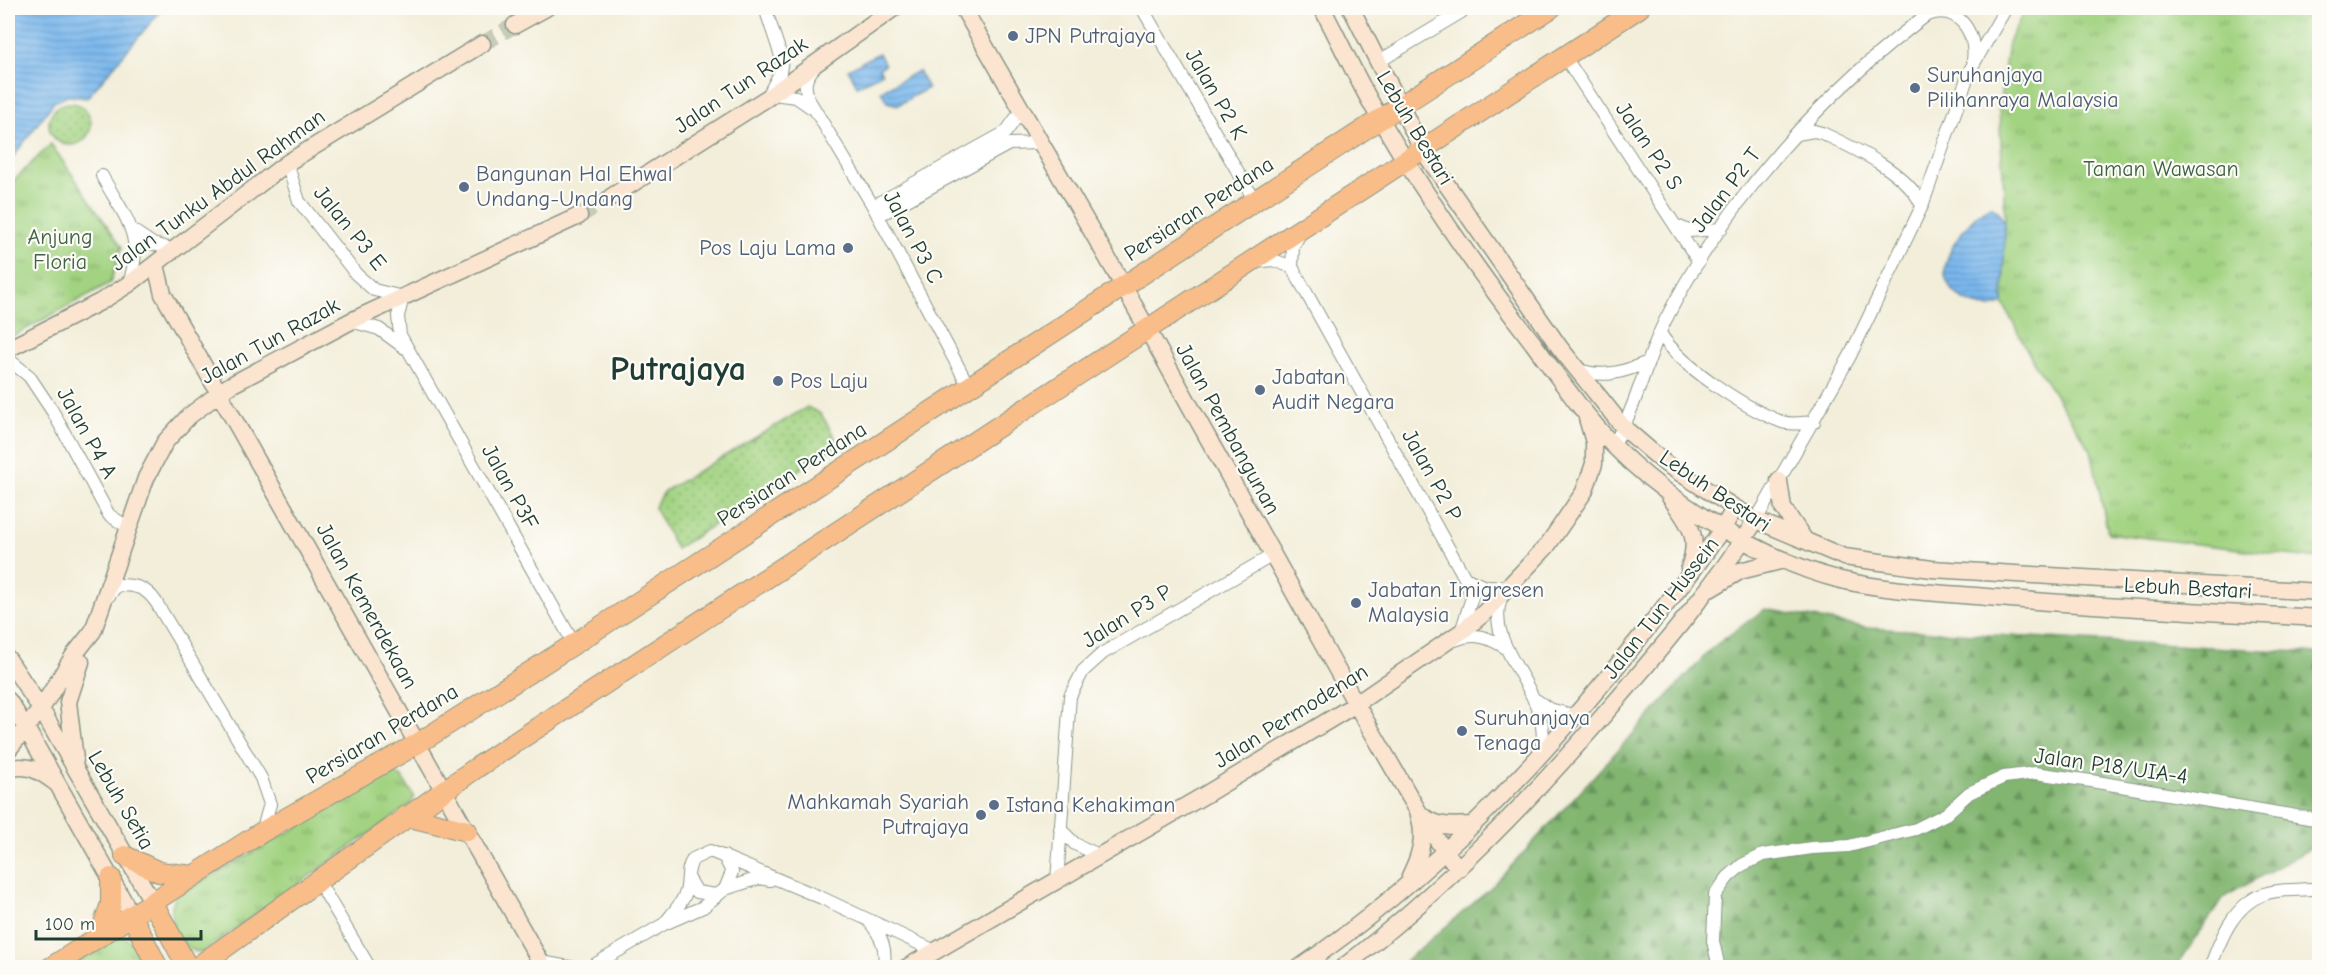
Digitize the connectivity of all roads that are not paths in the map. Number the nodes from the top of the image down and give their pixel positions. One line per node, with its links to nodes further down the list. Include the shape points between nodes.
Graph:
1 (546, 8): 14 (street)
2 (765, 8): 20 (street, via 779,43 782,66)
3 (894, 8): 17 (street, Jalan Tun Razak)
4 (963, 8): 23 (street, Jalan Pembangunan)
5 (1142, 8): 32 (street, Jalan P2 K)
6 (1322, 8): 24 (street, Lebuh Bestari)
7 (1351, 8): 18 (street, Lebuh Bestari)
8 (1468, 8): 18 (street)
9 (1551, 8): 21 (main road, Persiaran Perdana)
10 (1638, 8): 16 (main road)
11 (1936, 8): 13 (street, Jalan P2 T)
12 (2006, 8): 19 (street, Jalan Tun Hussein)
13 (1924, 16): 19 (street, via 1944,13 1962,21 1973,39); 25 (street, Jalan P2 T, via 1844,85)
14 (514, 25)
15 (482, 44): 29 (street, Jalan Tunku Abdul Rahman)
16 (1563, 54): 27 (main road); 37 (street, Jalan P2 S)
17 (820, 60): 20 (street, Jalan Tun Razak); 22 (street, Jalan P3 C, via 805,84)
18 (1378, 62): 21 (street, Lebuh Bestari)
19 (1970, 70): 33 (street, Jalan Tun Hussein)
20 (770, 96): 22 (street, Jalan P3 C, via 796,97); 31 (street, Jalan Tun Razak)
21 (1399, 107): 24 (main road, Persiaran Perdana); 27 (street, Lebuh Bestari)
22 (815, 111): 34 (street, Jalan P3 C)
23 (1021, 111): 26 (street, Jalan Pembangunan); 34 (street, via 1006,132)
24 (1380, 119): 28 (street, Lebuh Bestari); 32 (main road, Persiaran Perdana)
25 (1796, 134): 33 (street, via 1814,130 1830,136 1905,181); 39 (street, Jalan P2 T)
26 (1039, 143): 34 (street, via 1009,144); 46 (street, Jalan Pembangunan)
27 (1422, 149): 28 (main road); 55 (street, Lebuh Bestari, via 1488,249)
28 (1405, 160): 36 (main road); 58 (street, Lebuh Bestari, via 1497,296)
29 (287, 163): 40 (street, Jalan Tunku Abdul Rahman); 47 (street, Jalan P3 E, via 299,201 356,274 374,290)
30 (102, 176): 38 (street)
31 (611, 197)
32 (1255, 201): 46 (main road, Persiaran Perdana)
33 (1922, 206): 59 (street, Jalan Tun Hussein)
34 (875, 211): 56 (street, Jalan P3 C)
35 (579, 216): 47 (street, Jalan Tun Razak)
36 (1305, 226): 42 (main road); 44 (street, via 1293,246)
37 (1677, 226): 39 (street, via 1689,231); 41 (street, Jalan P2 S)
38 (132, 230): 40 (street, via 153,244); 45 (street, via 137,254)
39 (1721, 230): 41 (street, Jalan P2 T)
40 (176, 250): 43 (street, Jalan Tunku Abdul Rahman)
41 (1699, 262): 50 (street, Jalan P2 T)
42 (1249, 263): 44 (street, via 1273,260); 49 (main road)
43 (156, 265): 45 (street, Jalan Tunku Abdul Rahman); 57 (street, Jalan Kemerdekaan, via 164,294)
44 (1292, 267): 72 (street, Jalan P2 P)
45 (129, 284): 51 (street, Jalan Tunku Abdul Rahman)
46 (1124, 288): 49 (street, Jalan Pembangunan); 56 (main road, Persiaran Perdana)
47 (403, 297): 48 (street, Jalan Tun Razak); 52 (street, Jalan P3F, via 398,327)
48 (351, 321): 52 (street, Jalan P3F, via 379,329); 57 (street, Jalan Tun Razak)
49 (1148, 331): 70 (street, Jalan Pembangunan); 96 (main road)
50 (1660, 333): 54 (street, Jalan P2 T); 59 (street, via 1685,364 1764,413 1783,422)
51 (8, 349)
52 (408, 351): 81 (street, Jalan P3F)
53 (8, 359): 66 (street, Jalan P4 A, via 29,376 53,412 109,515)
54 (1648, 362): 55 (street, via 1607,375); 60 (street, Jalan P2 T)
55 (1576, 369): 60 (street, Lebuh Bestari)
56 (969, 387): 81 (main road, Persiaran Perdana)
57 (220, 391): 66 (street, Jalan Tun Razak, via 165,442 146,478); 90 (street, Jalan Kemerdekaan)
58 (1585, 411): 61 (street, Lebuh Bestari); 73 (street, Jalan Permodenan, via 1594,442 1594,464 1584,492 1547,546)
59 (1814, 422): 62 (street, Jalan Tun Hussein)
60 (1624, 428): 61 (street, Jalan P2 T); 64 (street, Lebuh Bestari, via 1666,464)
61 (1613, 445): 63 (street, Lebuh Bestari)
62 (1779, 481): 65 (street, Jalan Tun Hussein); 69 (street, via 1783,508)
63 (1663, 487): 67 (street, Lebuh Bestari); 76 (street, via 1691,526 1695,545 1689,568)
64 (1735, 508): 65 (street, Lebuh Bestari); 67 (street, Jalan Tun Hussein)
65 (1756, 520): 68 (street, Jalan Tun Hussein); 69 (street, Lebuh Bestari)
66 (129, 528): 77 (street, Jalan Tun Razak)
67 (1722, 529): 68 (street, Lebuh Bestari); 76 (street, Jalan Tun Hussein)
68 (1743, 541): 71 (street, Lebuh Bestari); 74 (street, Jalan Tun Hussein)
69 (1808, 543): 75 (street, Lebuh Bestari, via 1844,557 1932,569)
70 (1273, 555): 86 (street, Jalan Pembangunan); 101 (street, Jalan P3 P, via 1103,653 1083,671 1070,696)
71 (1784, 560): 74 (street, via 1740,571); 78 (street, Lebuh Bestari, via 1841,580 1929,592)
72 (1466, 578): 73 (street, via 1486,588); 80 (street, Jalan P2 P, via 1472,597 1470,612)
73 (1508, 586): 80 (street, Jalan Permodenan); 82 (street, via 1496,612)
74 (1704, 592): 108 (street, Jalan Tun Hussein, via 1582,740)
75 (2319, 592)
76 (1673, 594): 88 (street, Jalan Tun Hussein)
77 (105, 600): 79 (street, Jalan Tun Razak); 103 (street, via 117,585 139,586 150,592 261,778 270,804)
78 (2319, 618)
79 (93, 631): 87 (street, Jalan Tun Razak); 94 (street, via 68,702)
80 (1454, 637): 82 (street, via 1481,636); 86 (street, Jalan Permodenan)
81 (574, 644): 90 (main road, Persiaran Perdana)
82 (1507, 649): 85 (street)
83 (8, 659): 87 (street, Lebuh Setia)
84 (8, 700): 89 (street, Lebuh Setia)
85 (1536, 700): 88 (street, via 1549,709); 92 (street, via 1543,731)
86 (1356, 704): 97 (street, Jalan Pembangunan); 107 (street, Jalan Permodenan)
87 (41, 709): 89 (street, Jalan Tun Razak); 94 (street, Lebuh Setia)
88 (1577, 716): 92 (street, Jalan Tun Hussein)
89 (26, 728): 91 (street, Jalan Tun Razak); 95 (street, Lebuh Setia)
90 (417, 744): 96 (street, Jalan Kemerdekaan); 103 (main road, Persiaran Perdana)
91 (8, 750)
92 (1541, 753): 100 (street, Jalan Tun Hussein)
93 (8, 769): 95 (street, via 32,767)
94 (76, 769): 106 (street, Lebuh Setia)
95 (59, 785): 111 (street, Lebuh Setia)
96 (445, 789): 98 (main road); 102 (street, Jalan Kemerdekaan)
97 (1420, 814): 100 (street, via 1447,827); 104 (street, Jalan Pembangunan); 118 (street, via 1421,854 1410,877)
98 (406, 816): 102 (main road); 112 (main road)
99 (2319, 820): 136 (street, Jalan P18/UIA-4, via 2035,773 2004,777 1969,793 1946,814 1916,829 1849,846 1763,855 1742,865 1715,895 1713,942)
100 (1473, 825): 104 (street, Jalan Tun Hussein)
101 (1060, 829): 107 (street, via 1075,844); 114 (street, Jalan P3 P)
102 (467, 831): 124 (street, Jalan Kemerdekaan)
103 (262, 832): 109 (main road, Persiaran Perdana)
104 (1444, 850): 108 (street, Jalan Pembangunan); 118 (street, Jalan Tun Hussein)
105 (723, 855): 110 (street, via 710,851 698,854 689,864); 113 (street); 116 (street, via 732,872)
106 (125, 856): 109 (main road, via 159,872); 117 (street, Lebuh Setia)
107 (1101, 856): 114 (street, Jalan Permodenan)
108 (1459, 869): 135 (street, Jalan Tun Hussein)
109 (194, 876): 117 (main road, Persiaran Perdana)
110 (687, 876): 116 (street, via 697,892); 121 (street, via 679,906)
111 (111, 878): 119 (street, Lebuh Setia); 122 (main road, via 111,904)
112 (317, 879): 129 (main road); 130 (street)
113 (780, 882): 116 (street, via 759,878); 120 (street)
114 (1057, 882): 123 (street, Jalan Permodenan)
115 (2319, 888): 137 (street, via 2264,894 2252,901 2220,938)
116 (721, 892): 121 (street, via 703,907)
117 (153, 903): 119 (main road, Persiaran Perdana); 128 (main road, Lebuh Setia)
118 (1383, 908): 134 (street, Jalan Tun Hussein)
119 (132, 916): 122 (main road, Persiaran Perdana); 127 (main road, Lebuh Setia)
120 (868, 920): 123 (street); 132 (street, via 884,944)
121 (664, 924): 125 (street)
122 (99, 937): 126 (main road, Persiaran Perdana)
123 (937, 952): 133 (street, Jalan Permodenan)
124 (543, 965): 131 (street)
125 (587, 967)
126 (50, 968)
127 (158, 968)
128 (188, 968)
129 (196, 968)
130 (370, 968)
131 (574, 968)
132 (883, 968)
133 (906, 968)
134 (1299, 968)
135 (1342, 968)
136 (1719, 968)
137 (2210, 968)

